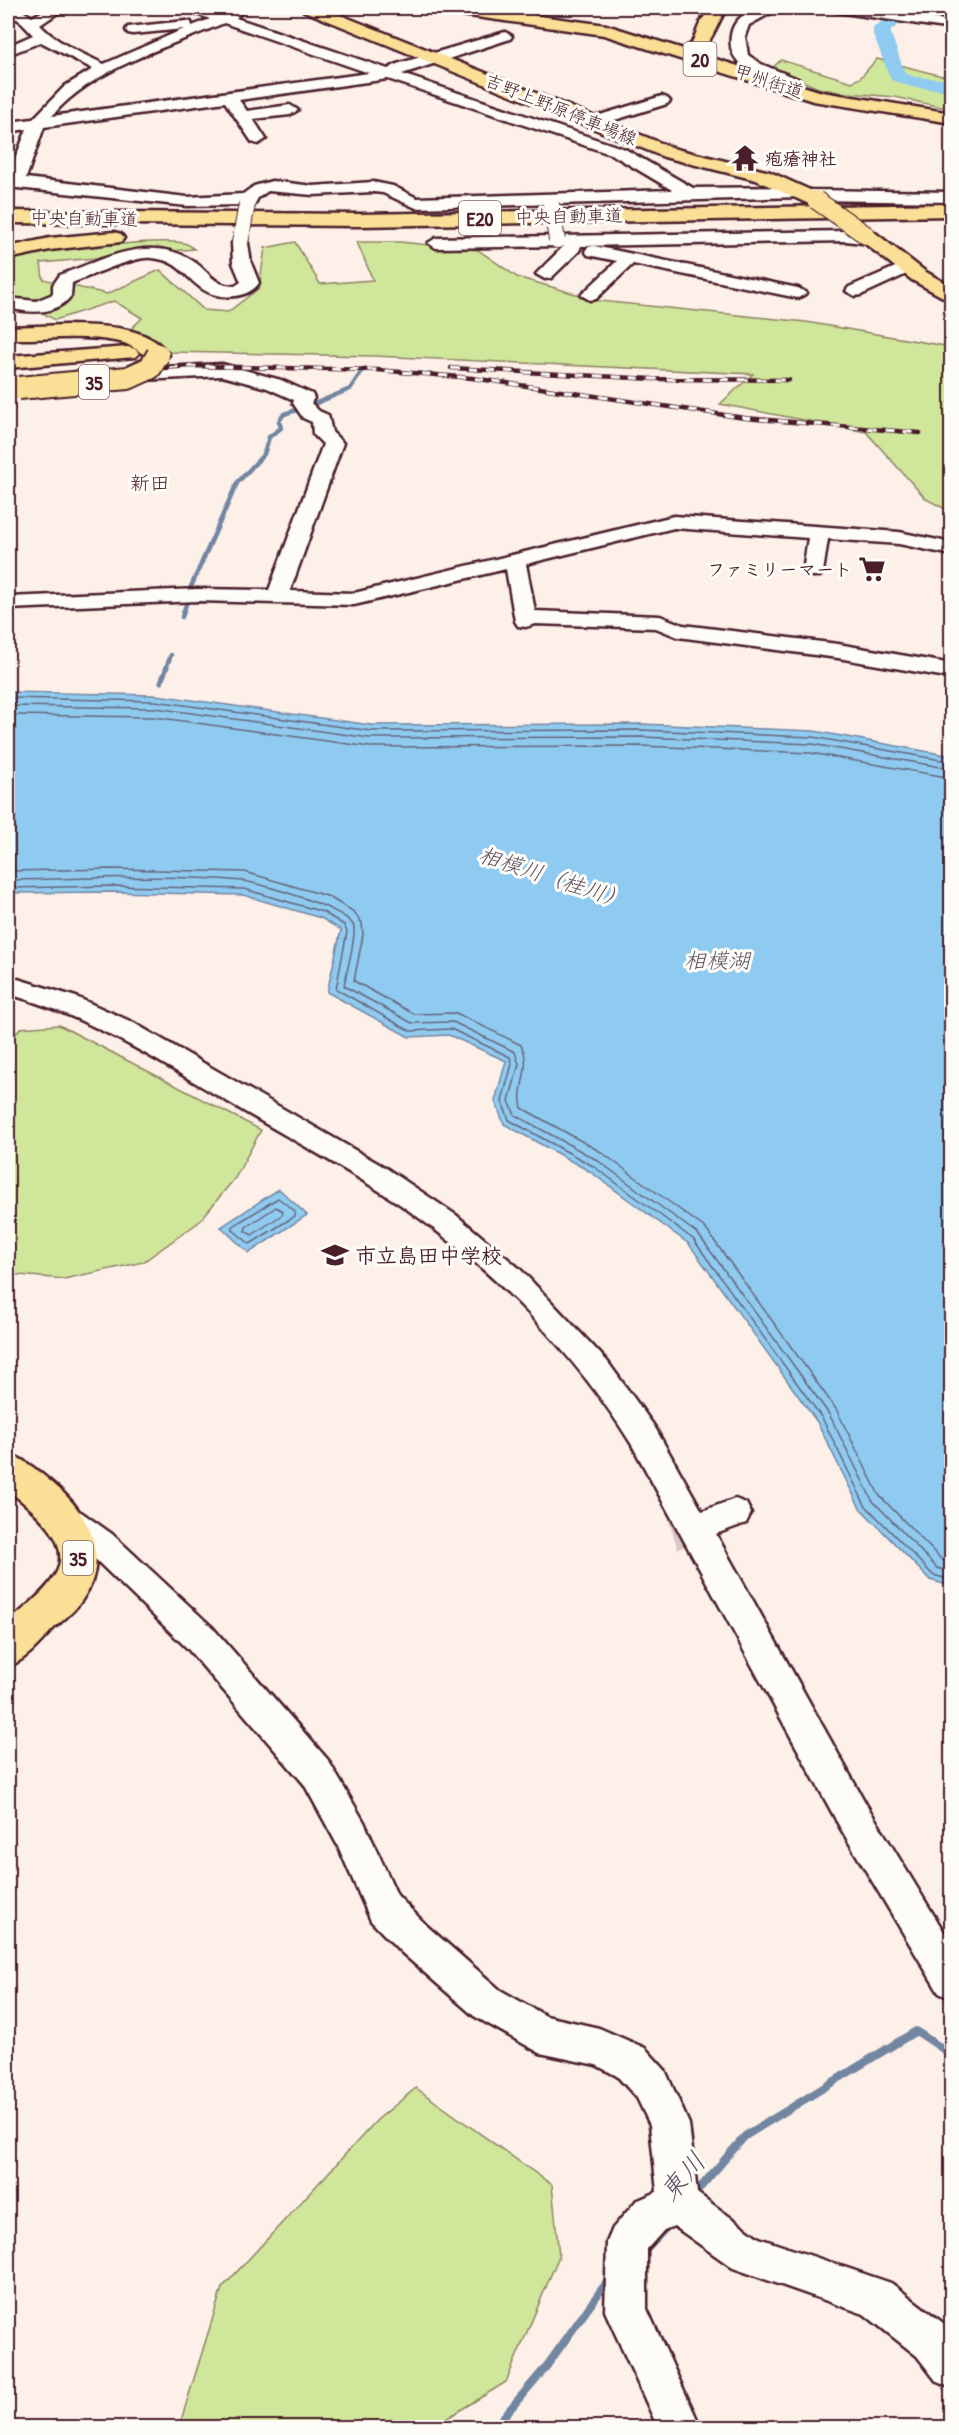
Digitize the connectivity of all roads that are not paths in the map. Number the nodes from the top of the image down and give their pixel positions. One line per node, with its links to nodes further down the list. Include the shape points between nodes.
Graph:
1 (58, 8): 11 (street)
2 (193, 8): 10 (street)
3 (249, 8): 10 (street)
4 (310, 8): 19 (main road, 吉野上野原停車場線)
5 (448, 8): 18 (main road, 甲州街道 / 20, via 586,26)
6 (719, 8): 18 (main road, via 699,46)
7 (773, 8): 22 (street, via 748,17 738,31 736,46 748,64 794,82)
8 (837, 8): 13 (street)
9 (8, 16): 11 (street, via 21,14)
10 (226, 17): 20 (street); 21 (street)
11 (31, 24): 15 (street)
12 (186, 25): 14 (street)
13 (951, 25)
14 (133, 30)
15 (42, 36): 17 (street); 20 (street)
16 (505, 36): 19 (street)
17 (8, 51)
18 (686, 54): 22 (main road, 甲州街道 / 20)
19 (433, 57): 21 (street); 28 (main road, 吉野上野原停車場線)
20 (104, 69): 29 (street, via 70,89)
21 (391, 74): 23 (street); 33 (street, via 619,152 689,193)
22 (790, 89): 27 (main road, 甲州街道 / 20, via 850,103)
23 (229, 96): 26 (street); 29 (street)
24 (662, 101): 28 (street)
25 (290, 110): 26 (street)
26 (243, 116): 31 (street)
27 (951, 118)
28 (592, 122): 34 (main road, 吉野上野原停車場線, via 670,153 763,176)
29 (37, 123): 30 (street); 32 (street)
30 (8, 127)
31 (258, 140)
32 (12, 182): 37 (street, via 132,197)
33 (699, 194): 34 (street); 38 (street)
34 (809, 196): 35 (street); 45 (main road, 吉野上野原停車場線, bridge)
35 (951, 197)
36 (8, 202): 40 (main road, via 38,200 312,214)
37 (247, 202): 38 (street, via 260,188 284,186 314,190 377,187 395,191 416,203); 56 (street, bridge, via 240,243 250,283 237,291 205,284 182,260 143,252 66,279 62,296 49,305)
38 (551, 202): 47 (street, bridge)
39 (951, 210): 40 (main road, 中央自動車道 / E20)
40 (600, 216): 41 (main road, 中央自動車道 / E20, via 359,220)
41 (8, 217)
42 (951, 218): 44 (main road, 中央自動車道 / E20)
43 (8, 225): 44 (main road, 中央自動車道 / E20)
44 (466, 226): 48 (main road, via 90,239)
45 (868, 237): 47 (street); 50 (main road)
46 (436, 243): 47 (street)
47 (565, 243): 49 (street); 51 (street)
48 (8, 253)
49 (630, 258): 53 (street); 54 (street)
50 (907, 267): 52 (street); 55 (main road)
51 (545, 274)
52 (855, 291)
53 (798, 293)
54 (590, 295)
55 (951, 296)
56 (8, 303)
57 (8, 333): 58 (main road, 35, via 126,335)
58 (155, 350): 59 (main road); 60 (main road, 35, bridge, via 153,366 128,378)
59 (8, 362)
60 (11, 388): 65 (street, via 169,371 222,370 274,384 305,398 302,404 313,418 321,419 323,434 333,443)
61 (819, 531): 62 (street, via 899,538); 63 (street, via 674,522); 64 (street)
62 (951, 549)
63 (515, 560): 65 (street, via 354,599); 67 (street, via 526,619 660,622 678,631 838,651)
64 (813, 572)
65 (277, 597): 66 (street, via 198,595)
66 (8, 603)
67 (951, 671)
68 (8, 985): 72 (street, via 76,1005 134,1033 368,1170 411,1197 522,1286 623,1405 728,1586 864,1838)
69 (8, 1469): 70 (main road, 35)
70 (70, 1522): 71 (main road, 35, via 79,1551 75,1577 57,1602); 73 (street, via 101,1544 200,1638 316,1772 351,1834 384,1908 414,1938 487,2003 540,2034 599,2047 631,2062 651,2084 669,2124)
71 (8, 1649)
72 (951, 1980)
73 (678, 2204): 74 (street, via 747,2254 876,2298 932,2341); 75 (street, via 650,2215 627,2242 626,2311)
74 (951, 2367)
75 (680, 2427)

